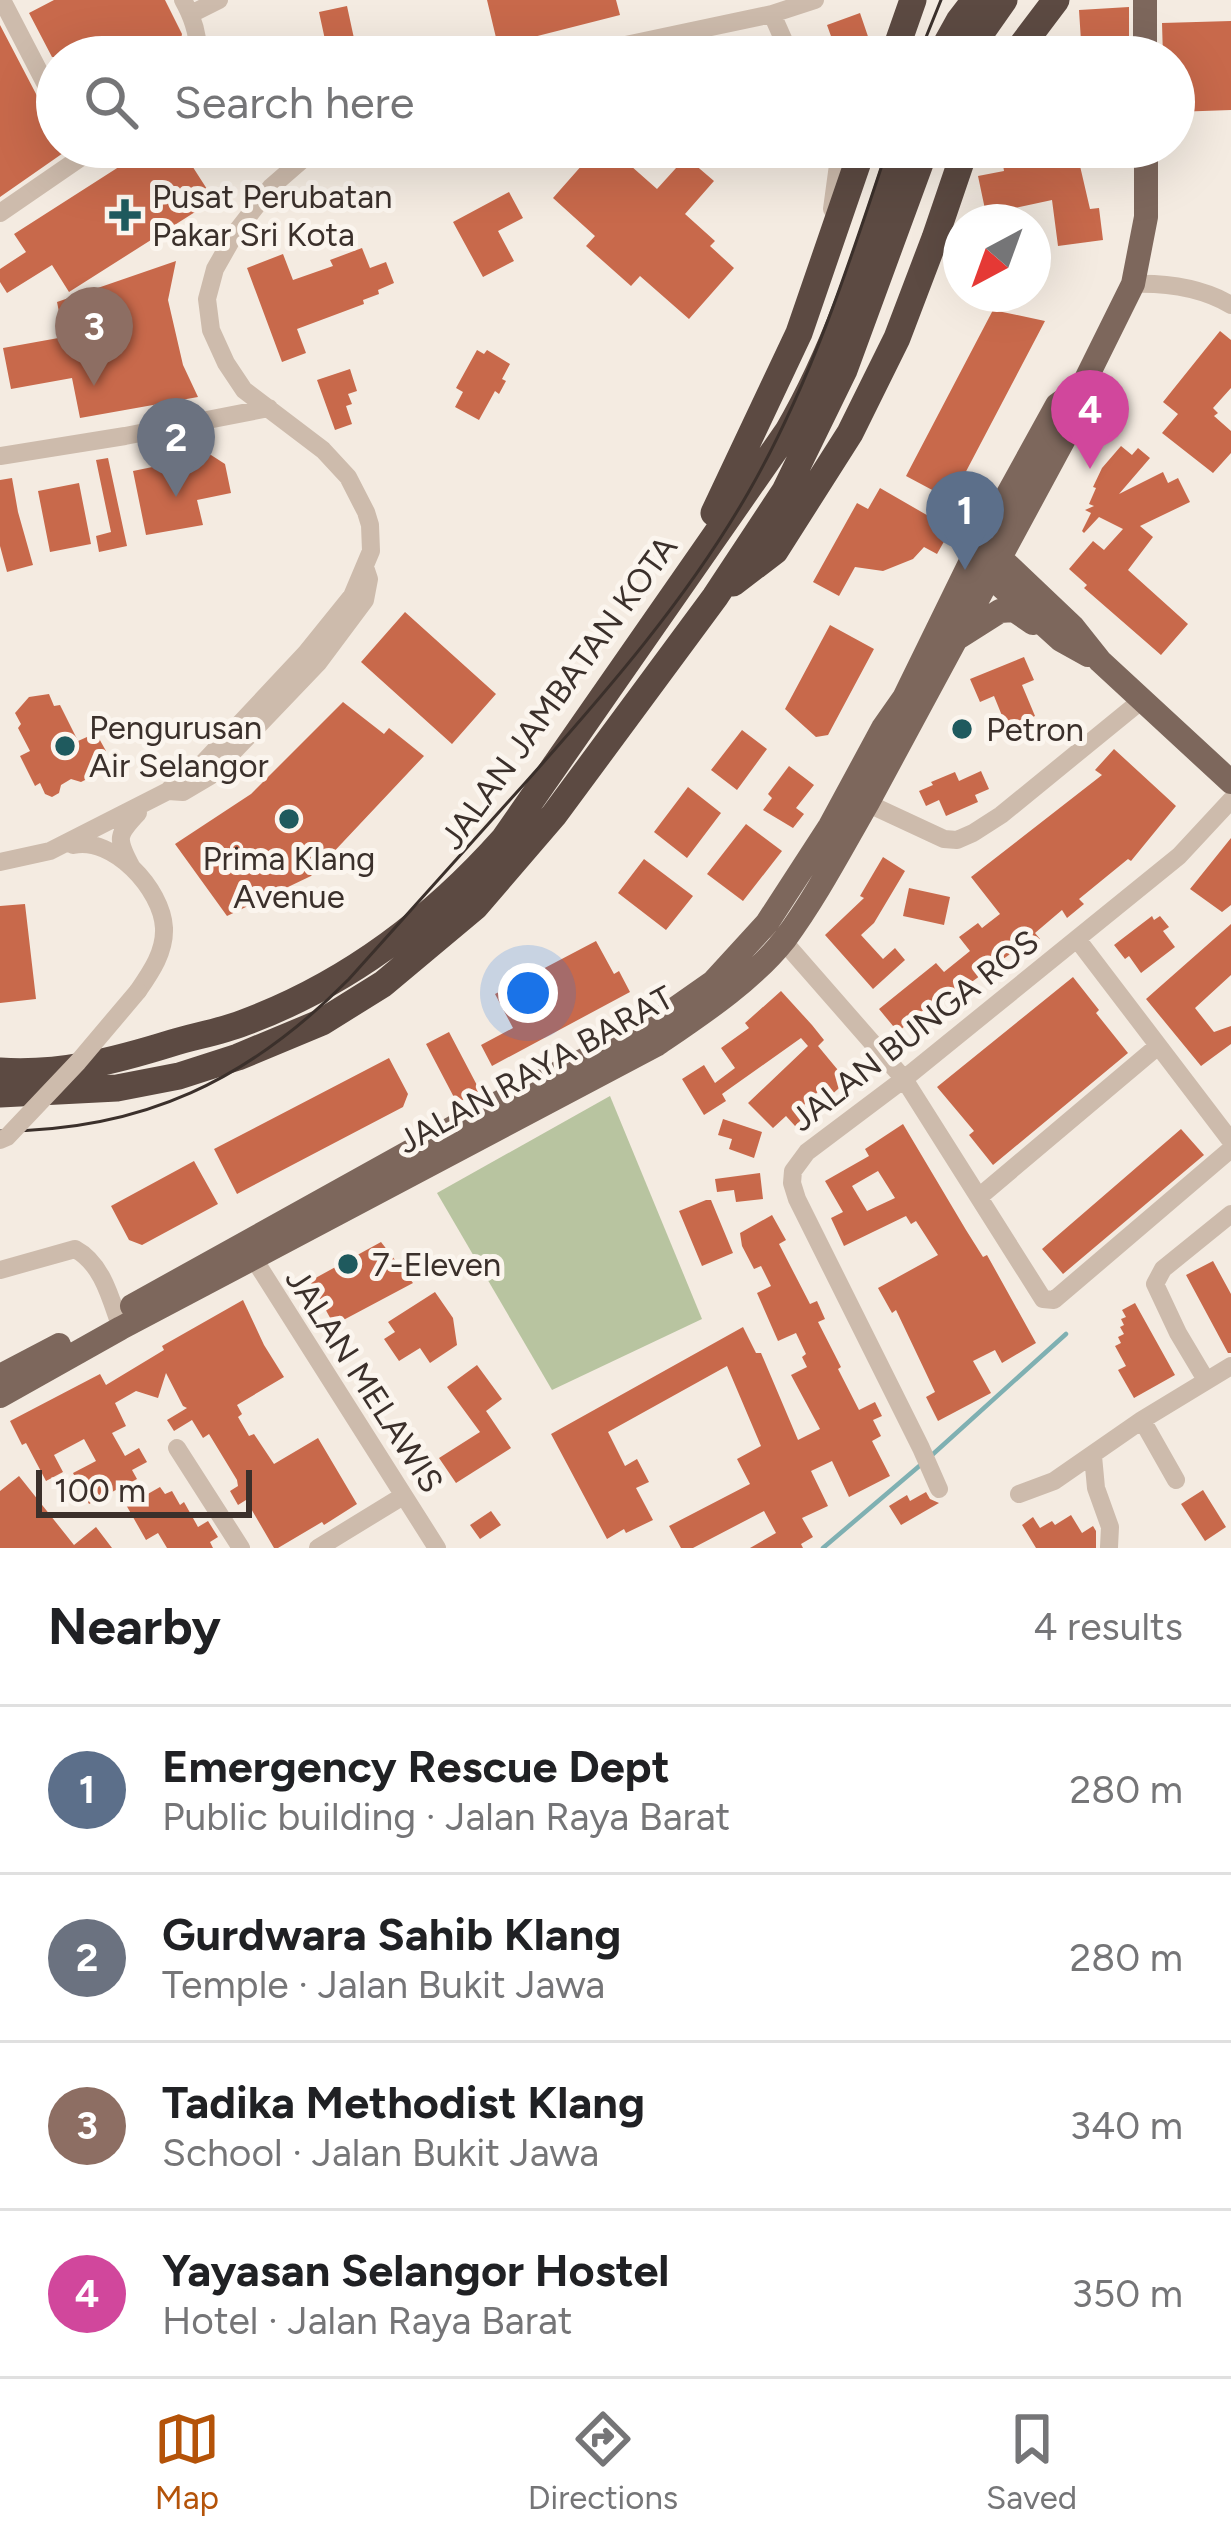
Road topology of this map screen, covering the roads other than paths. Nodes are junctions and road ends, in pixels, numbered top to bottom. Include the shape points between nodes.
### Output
1 (2, 0) edge
2 (219, 0) edge
3 (815, 0) edge
4 (913, 0) edge
5 (953, 0) edge
6 (975, 0) edge
7 (1004, 0) edge
8 (1056, 0) edge
9 (1145, 0) edge
10 (187, 7) edge
11 (772, 14) junction
12 (196, 36) edge
13 (668, 36) edge
14 (782, 36) edge
15 (900, 36) edge
16 (931, 36) edge
17 (951, 36) edge
18 (979, 36) edge
19 (1028, 36) edge
20 (1145, 36) edge
21 (36, 66) edge
22 (61, 168) edge
23 (293, 168) edge
24 (838, 168) edge
25 (856, 168) edge
26 (886, 168) edge
27 (895, 168) edge
28 (917, 168) edge
29 (959, 168) edge
30 (1146, 168) edge
31 (0, 213) edge
32 (828, 250) junction
33 (1132, 284) junction
34 (860, 297) junction
35 (1231, 305) edge
36 (269, 408) junction
37 (0, 456) edge
38 (986, 559) junction
39 (682, 582) junction
40 (716, 597) junction
41 (1061, 640) junction
42 (952, 643) junction
43 (1100, 662) junction
44 (1142, 700) junction
45 (1231, 782) edge
46 (159, 795) junction
47 (858, 799) junction
48 (1231, 800) edge
49 (50, 851) junction
50 (0, 862) edge
51 (133, 870) junction
52 (775, 932) junction
53 (1077, 939) junction
54 (1159, 1046) junction
55 (0, 1071) edge
56 (904, 1079) junction
57 (0, 1094) edge
58 (0, 1140) edge
59 (1231, 1145) edge
60 (979, 1197) junction
61 (1231, 1214) edge
62 (249, 1251) junction
63 (0, 1270) edge
64 (119, 1322) junction
65 (1231, 1366) edge
66 (0, 1376) edge
67 (1206, 1380) junction
68 (0, 1396) edge
69 (1142, 1420) junction
70 (177, 1448) dead end
71 (1093, 1456) junction
72 (1176, 1480) dead end
73 (939, 1489) dead end
74 (1019, 1494) dead end
75 (403, 1496) junction
76 (1109, 1546) edge
77 (241, 1548) edge
78 (318, 1548) edge
79 (437, 1548) edge

1 - 21 street
2 - 10 street
3 - 11 street
4 - 15 highway
5 - 16 highway
6 - 17 highway
7 - 18 highway
8 - 19 highway
9 - 20 main road
10 - 12 street
11 - 13 street
11 - 14 street
22 - 31 street
23 - 36 street via 236,232 207,299 226,363
24 - 32 street
25 - 32 highway
26 - 34 highway
27 - 34 highway, JALAN JAMBATAN KOTA
28 - 34 highway, JALAN JAMBATAN KOTA
29 - 40 highway via 897,338 850,434 775,551
30 - 33 main road, JALAN RAYA BARAT
32 - 39 highway via 799,333
33 - 35 street via 1213,294
33 - 38 main road, JALAN RAYA BARAT via 1082,387 1077,415
34 - 39 highway, JALAN JAMBATAN KOTA via 797,414
34 - 40 highway via 844,370 785,491
36 - 37 street
36 - 46 street via 323,450 366,512 365,600 210,776
38 - 41 main road
38 - 42 main road, JALAN RAYA BARAT
38 - 43 main road via 1072,627
38 - 47 main road, JALAN RAYA BARAT via 884,728
39 - 55 highway, JALAN JAMBATAN KOTA via 504,839 464,884 372,959 242,1024 71,1070
40 - 57 highway, JALAN JAMBATAN KOTA via 475,908 382,984 322,1022 179,1076
41 - 42 main road via 1014,610 988,616
41 - 43 main road
42 - 47 main road, JALAN RAYA BARAT
43 - 44 main road
44 - 45 main road
44 - 47 street via 957,840
46 - 49 street
46 - 51 street via 121,830
47 - 52 main road, JALAN RAYA BARAT
48 - 53 street, JALAN BUNGA ROS via 1179,856
49 - 50 street
49 - 51 street via 88,842
51 - 58 street, bridge via 158,903 159,957 78,1062
52 - 56 street
52 - 62 main road, JALAN RAYA BARAT via 720,1001 656,1045
53 - 54 street
53 - 56 street, JALAN BUNGA ROS
54 - 59 street
54 - 60 street
56 - 60 street
56 - 73 street, JALAN BUNGA ROS via 807,1152 792,1184
59 - 60 street via 1054,1300 1043,1299
61 - 67 street via 1155,1284
62 - 64 main road, JALAN RAYA BARAT
62 - 75 street, JALAN MELAWIS
63 - 64 street via 75,1249 102,1277
64 - 66 main road, JALAN RAYA BARAT
64 - 68 main road, JALAN RAYA BARAT
65 - 67 street
67 - 69 street
69 - 71 street
69 - 72 street
70 - 77 street
71 - 74 street
71 - 76 street
75 - 78 street
75 - 79 street, JALAN MELAWIS

